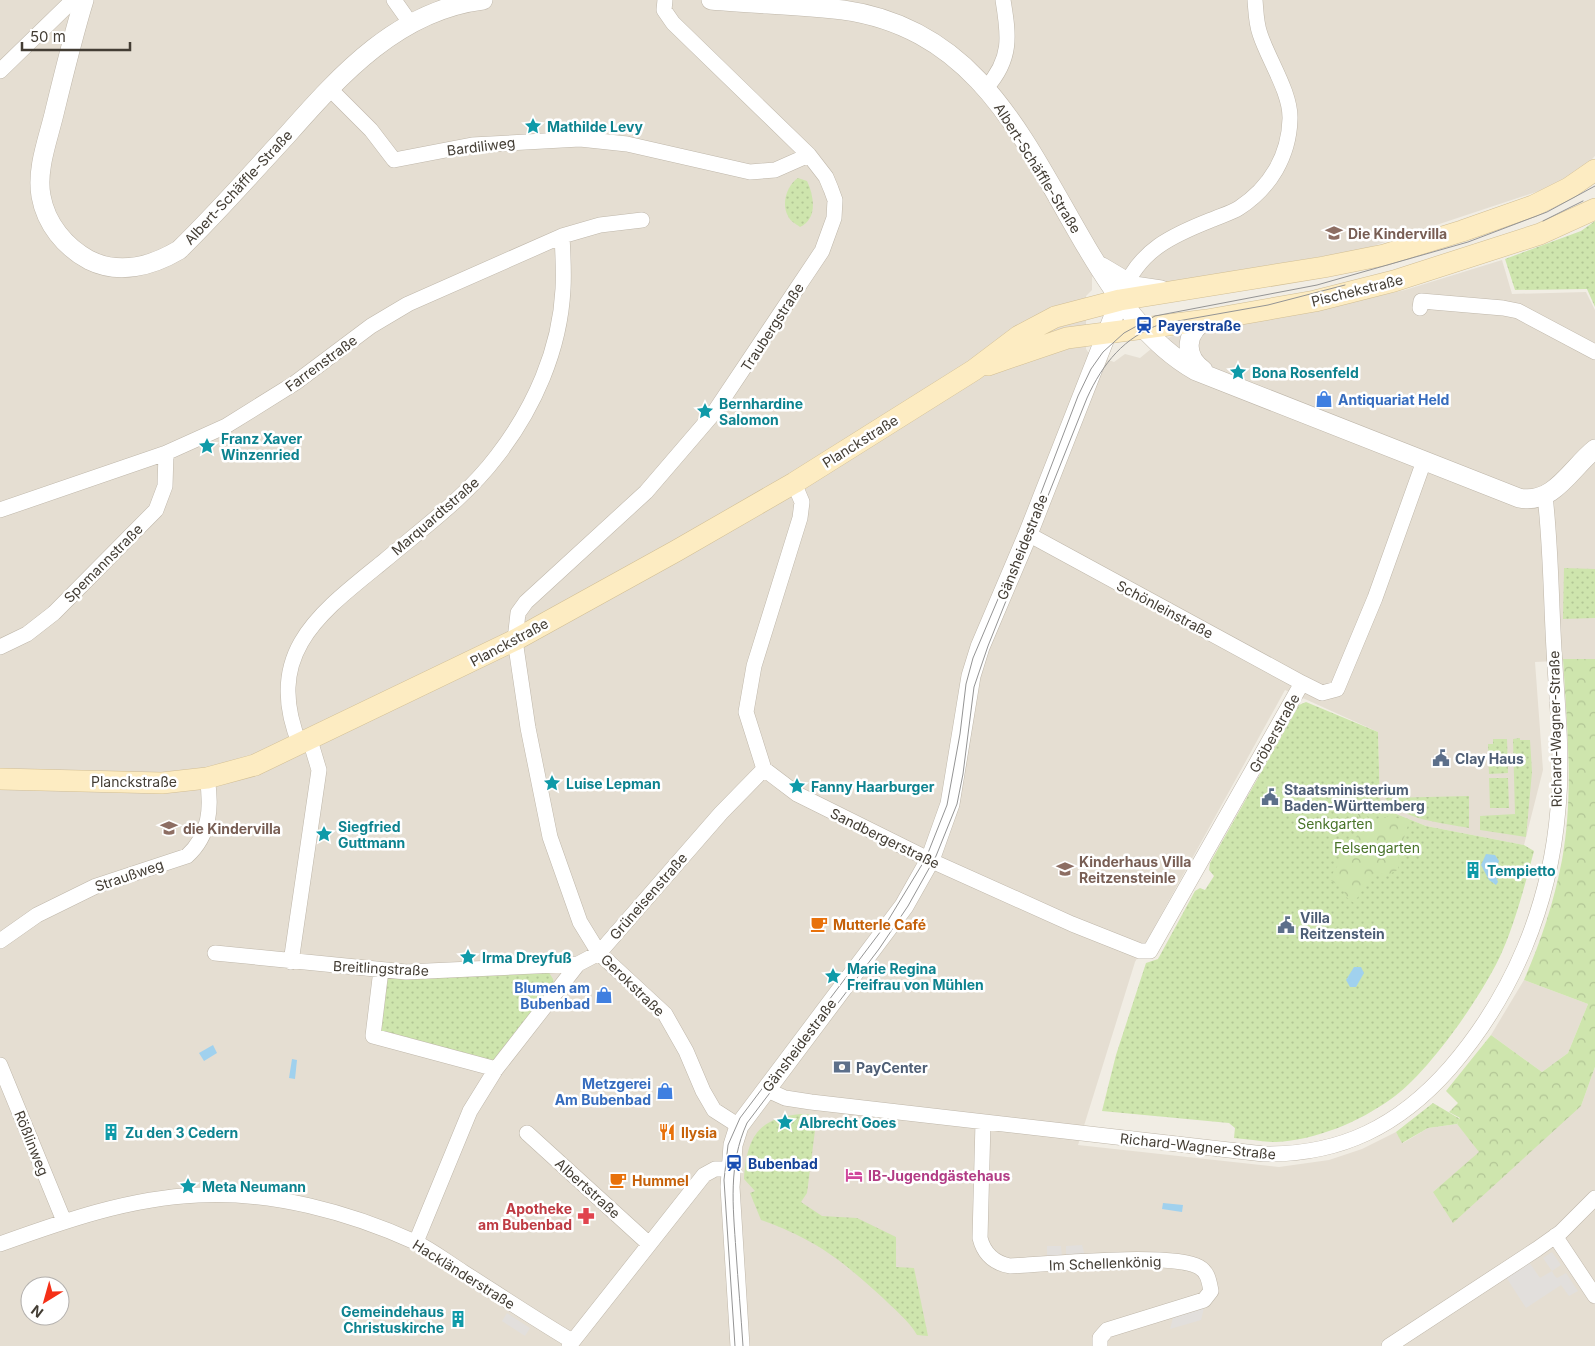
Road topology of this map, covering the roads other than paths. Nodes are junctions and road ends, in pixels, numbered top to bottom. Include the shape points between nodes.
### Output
1 (77, 0) edge
2 (84, 0) edge
3 (394, 0) edge
4 (483, 0) edge
5 (665, 0) edge
6 (711, 0) edge
7 (1003, 0) edge
8 (1255, 0) edge
9 (412, 24) junction
10 (0, 70) edge
11 (329, 88) junction
12 (986, 88) junction
13 (809, 155) junction
14 (1595, 170) edge
15 (1595, 209) edge
16 (642, 220) dead end
17 (562, 236) junction
18 (1138, 266) junction
19 (1102, 267) junction
20 (1123, 291) junction
21 (1420, 308) dead end
22 (1207, 320) junction
23 (1143, 328) junction
24 (1108, 332) junction
25 (1595, 352) edge
26 (974, 370) junction
27 (1216, 380) junction
28 (1088, 381) junction
29 (1595, 449) edge
30 (166, 453) junction
31 (1424, 460) junction
32 (794, 483) junction
33 (1545, 496) junction
34 (0, 510) edge
35 (1028, 534) junction
36 (515, 640) junction
37 (0, 647) edge
38 (1302, 683) junction
39 (305, 742) junction
40 (764, 770) junction
41 (208, 778) junction
42 (0, 779) edge
43 (930, 860) junction
44 (0, 941) edge
45 (1150, 950) joint
46 (215, 953) dead end
47 (599, 953) junction
48 (291, 962) junction
49 (578, 964) junction
50 (381, 970) junction
51 (0, 1064) edge
52 (496, 1069) junction
53 (765, 1089) junction
54 (984, 1122) junction
55 (739, 1126) junction
56 (527, 1133) dead end
57 (730, 1169) junction
58 (1595, 1198) edge
59 (64, 1221) junction
60 (1555, 1236) junction
61 (416, 1242) junction
62 (0, 1244) edge
63 (649, 1244) junction
64 (1595, 1296) edge
65 (571, 1344) edge
66 (740, 1346) edge
67 (1100, 1346) edge
68 (1389, 1346) edge

1 - 10 street via 71,2
2 - 11 street, Albert-Schäffle-Straße via 44,157 41,195 46,214 56,232 66,244 92,261 128,268 162,260 179,250
3 - 9 street
4 - 9 street, Albert-Schäffle-Straße via 444,10
5 - 13 street, Traubergstraße via 664,10 674,23
6 - 12 street, Albert-Schäffle-Straße via 844,10 898,24 940,46
7 - 12 street via 1008,34 1006,51 998,75
8 - 18 street, Gänsheidestraße via 1259,33 1281,80 1290,118 1284,156 1266,186 1238,208 1166,240
9 - 11 street, Albert-Schäffle-Straße via 367,52
11 - 13 street, Bardiliweg via 371,130 394,160 472,145 580,140 627,144 763,173
12 - 19 street, Albert-Schäffle-Straße via 1020,135
13 - 36 street, Traubergstraße via 826,177 835,200 834,218 822,251 713,414 646,492 526,602 518,613
14 - 20 main road, Pischekstraße via 1569,188 1533,206 1392,252 1324,267 1178,291
15 - 22 main road, Pischekstraße via 1540,234 1427,272 1315,300
16 - 17 street, Farrenstraße via 600,225
17 - 30 street, Farrenstraße via 391,314 256,410
17 - 39 street, Marquardtstraße via 564,288 559,323 548,364 529,408 499,454 466,491 311,625 294,661 287,695 292,722
18 - 19 street via 1124,274
18 - 20 street, Gänsheidestraße
19 - 20 street, Albert-Schäffle-Straße
20 - 23 street
20 - 24 street, Gänsheidestraße
20 - 26 main road, Planckstraße via 1055,317 1019,336
21 - 25 street via 1421,301 1511,310 1532,317
22 - 23 main road, Pischekstraße
22 - 27 street via 1194,330 1188,350 1195,364
23 - 24 main road, Pischekstraße
23 - 27 street via 1190,367
23 - 28 street via 1124,338 1111,350
24 - 26 main road, Planckstraße via 1055,342
24 - 28 street, Gänsheidestraße
26 - 32 main road, Planckstraße
27 - 31 street
28 - 35 street, Gänsheidestraße
29 - 33 street
30 - 34 street, Farrenstraße
30 - 37 street, Spemannstraße via 166,486 156,510 54,613 27,634
31 - 33 street via 1519,498 1530,500
31 - 38 street, Gröberstraße via 1337,690 1322,693
32 - 36 main road, Planckstraße
32 - 40 street via 802,502 800,518 754,666 746,712
33 - 54 street, Richard-Wagner-Straße via 1560,774 1551,865 1537,915 1511,979 1486,1022 1439,1080 1401,1114 1372,1132 1323,1150 1298,1154 1264,1154
35 - 38 street, Schönleinstraße
35 - 43 street, Gänsheidestraße via 978,654 950,804
36 - 39 main road, Planckstraße
36 - 47 street, Gerokstraße via 528,728 550,837 580,922
38 - 45 street, Gröberstraße
39 - 41 main road, Planckstraße via 255,765
39 - 48 street, Marquardtstraße via 319,770
40 - 43 street, Sandbergerstraße via 796,794
40 - 47 street, Grüneisenstraße via 721,813
41 - 42 main road, Planckstraße via 162,783
41 - 44 street, Straußweg via 210,811 197,847 186,856 96,886 37,915
43 - 45 street, Sandbergerstraße via 1072,924 1140,951
43 - 53 street, Gänsheidestraße via 904,906
46 - 48 street, Breitlingstraße
47 - 49 street, Grüneisenstraße
47 - 55 street, Gerokstraße via 665,1014 714,1110
48 - 50 street, Breitlingstraße
49 - 50 street, Breitlingstraße via 406,972
49 - 52 street, Grüneisenstraße
50 - 52 street via 373,1036
51 - 59 street, Rößlinweg
52 - 61 street, Grüneisenstraße via 470,1112
53 - 54 street, Richard-Wagner-Straße via 793,1100
53 - 55 street, Gänsheidestraße
54 - 67 street, Im Schellenkönig via 980,1238 985,1252 996,1262 1010,1266 1169,1261 1197,1266 1207,1276 1211,1290 1204,1300 1107,1330 1100,1338
55 - 57 street
56 - 63 street, Albertstraße
57 - 63 street via 715,1169 704,1176
57 - 66 street
58 - 60 street
59 - 61 street, Hackländerstraße via 175,1197 240,1196 307,1206
59 - 62 street, Hackländerstraße
60 - 64 street
60 - 68 street
61 - 65 street, Hackländerstraße
63 - 65 street

